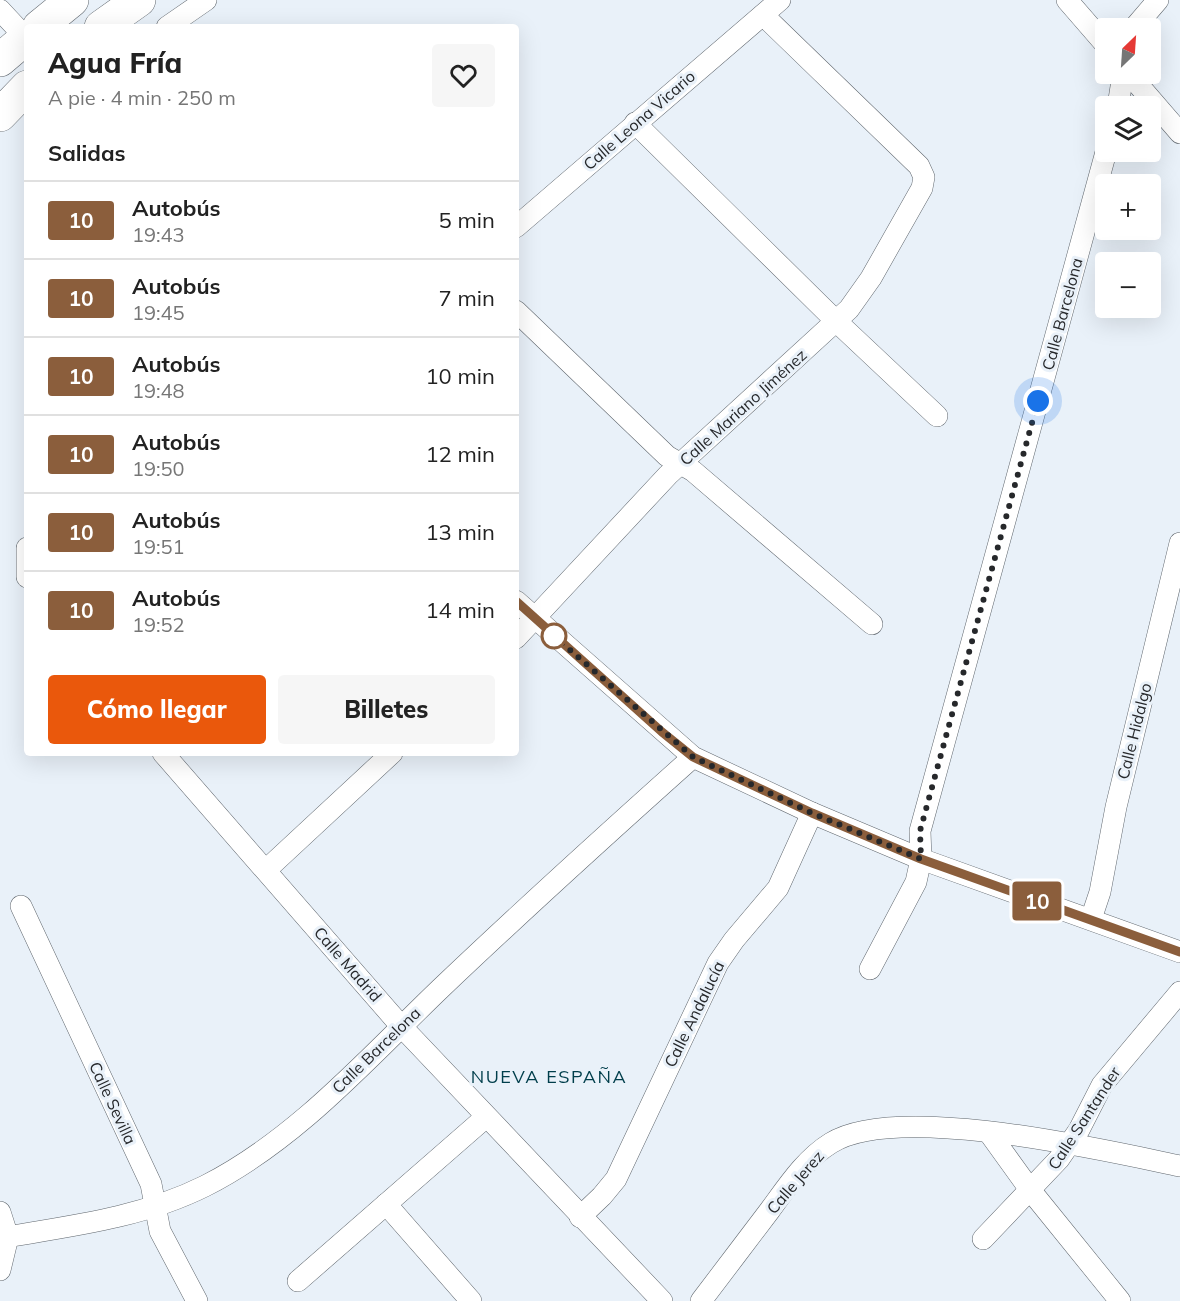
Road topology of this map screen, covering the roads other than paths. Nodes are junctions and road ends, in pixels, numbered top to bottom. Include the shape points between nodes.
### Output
1 (72, 0) edge
2 (139, 0) edge
3 (206, 0) edge
4 (780, 0) edge
5 (1067, 0) edge
6 (1158, 0) edge
7 (0, 10) edge
8 (763, 15) junction
9 (1143, 18) edge
10 (43, 24) edge
11 (105, 24) edge
12 (170, 24) edge
13 (24, 30) edge
14 (1095, 32) edge
15 (24, 40) edge
16 (0, 60) edge
17 (1138, 84) edge
18 (24, 90) edge
19 (0, 115) edge
20 (635, 123) junction
21 (1180, 133) edge
22 (1103, 162) edge
23 (519, 224) edge
24 (519, 314) edge
25 (837, 322) junction
26 (937, 416) dead end
27 (680, 464) junction
28 (1180, 543) edge
29 (519, 604) edge
30 (535, 619) junction
31 (872, 624) dead end
32 (519, 635) edge
33 (166, 756) edge
34 (389, 756) edge
35 (693, 757) junction
36 (812, 813) junction
37 (921, 859) junction
38 (266, 870) junction
39 (21, 906) dead end
40 (1091, 919) junction
41 (1180, 952) edge
42 (870, 969) dead end
43 (1180, 992) edge
44 (401, 1026) junction
45 (486, 1117) junction
46 (990, 1134) junction
47 (1070, 1143) junction
48 (1180, 1166) edge
49 (1031, 1191) junction
50 (386, 1204) junction
51 (156, 1206) junction
52 (0, 1212) edge
53 (580, 1217) junction
54 (4, 1238) edge
55 (983, 1239) dead end
56 (0, 1270) edge
57 (298, 1281) dead end
58 (197, 1301) edge
59 (471, 1301) edge
60 (662, 1301) edge
61 (701, 1301) edge
62 (1120, 1301) edge

1 - 10 main road
2 - 11 main road
3 - 12 street
4 - 8 street, Calle Leona Vicario
5 - 14 street
6 - 9 street
7 - 13 street
8 - 20 street, Calle Leona Vicario
8 - 25 street, Calle Mariano Jiménez via 919,166 924,177 922,188 871,278
15 - 16 main road
17 - 21 street
18 - 19 main road
20 - 23 street, Calle Leona Vicario
20 - 25 street
22 - 37 street, Calle Barcelona via 920,831
24 - 27 street via 667,456
25 - 26 street
25 - 27 street, Calle Mariano Jiménez
27 - 30 street, Calle Mariano Jiménez
27 - 31 street
28 - 40 street, Calle Hidalgo via 1116,807 1101,892
29 - 30 street
30 - 32 street, Calle Mariano Jiménez
30 - 35 street
33 - 38 street, Calle Madrid
34 - 38 street
35 - 36 street
35 - 44 street, Calle Barcelona via 536,897
36 - 37 street
36 - 53 street, Calle Andalucía via 785,878 718,963 616,1179
37 - 40 street
37 - 42 street, Calle Barcelona via 916,882
38 - 44 street, Calle Madrid
39 - 51 street, Calle Sevilla via 151,1184
40 - 41 street
43 - 47 street, Calle Santander via 1102,1085
44 - 45 street, Calle Madrid
44 - 51 street, Calle Barcelona via 275,1142 239,1168
45 - 50 street
45 - 53 street, Calle Madrid
46 - 47 street, Calle Jerez
46 - 49 street
46 - 61 street, Calle Jerez via 928,1127 883,1128 850,1134 831,1143 794,1178
47 - 48 street, Calle Jerez
47 - 49 street, Calle Santander
49 - 55 street, Calle Santander
49 - 62 street
50 - 57 street
50 - 59 street
51 - 54 street, Calle Barcelona via 112,1219
51 - 58 street, Calle Sevilla via 160,1231
52 - 54 street
53 - 60 street, Calle Madrid
54 - 56 street

